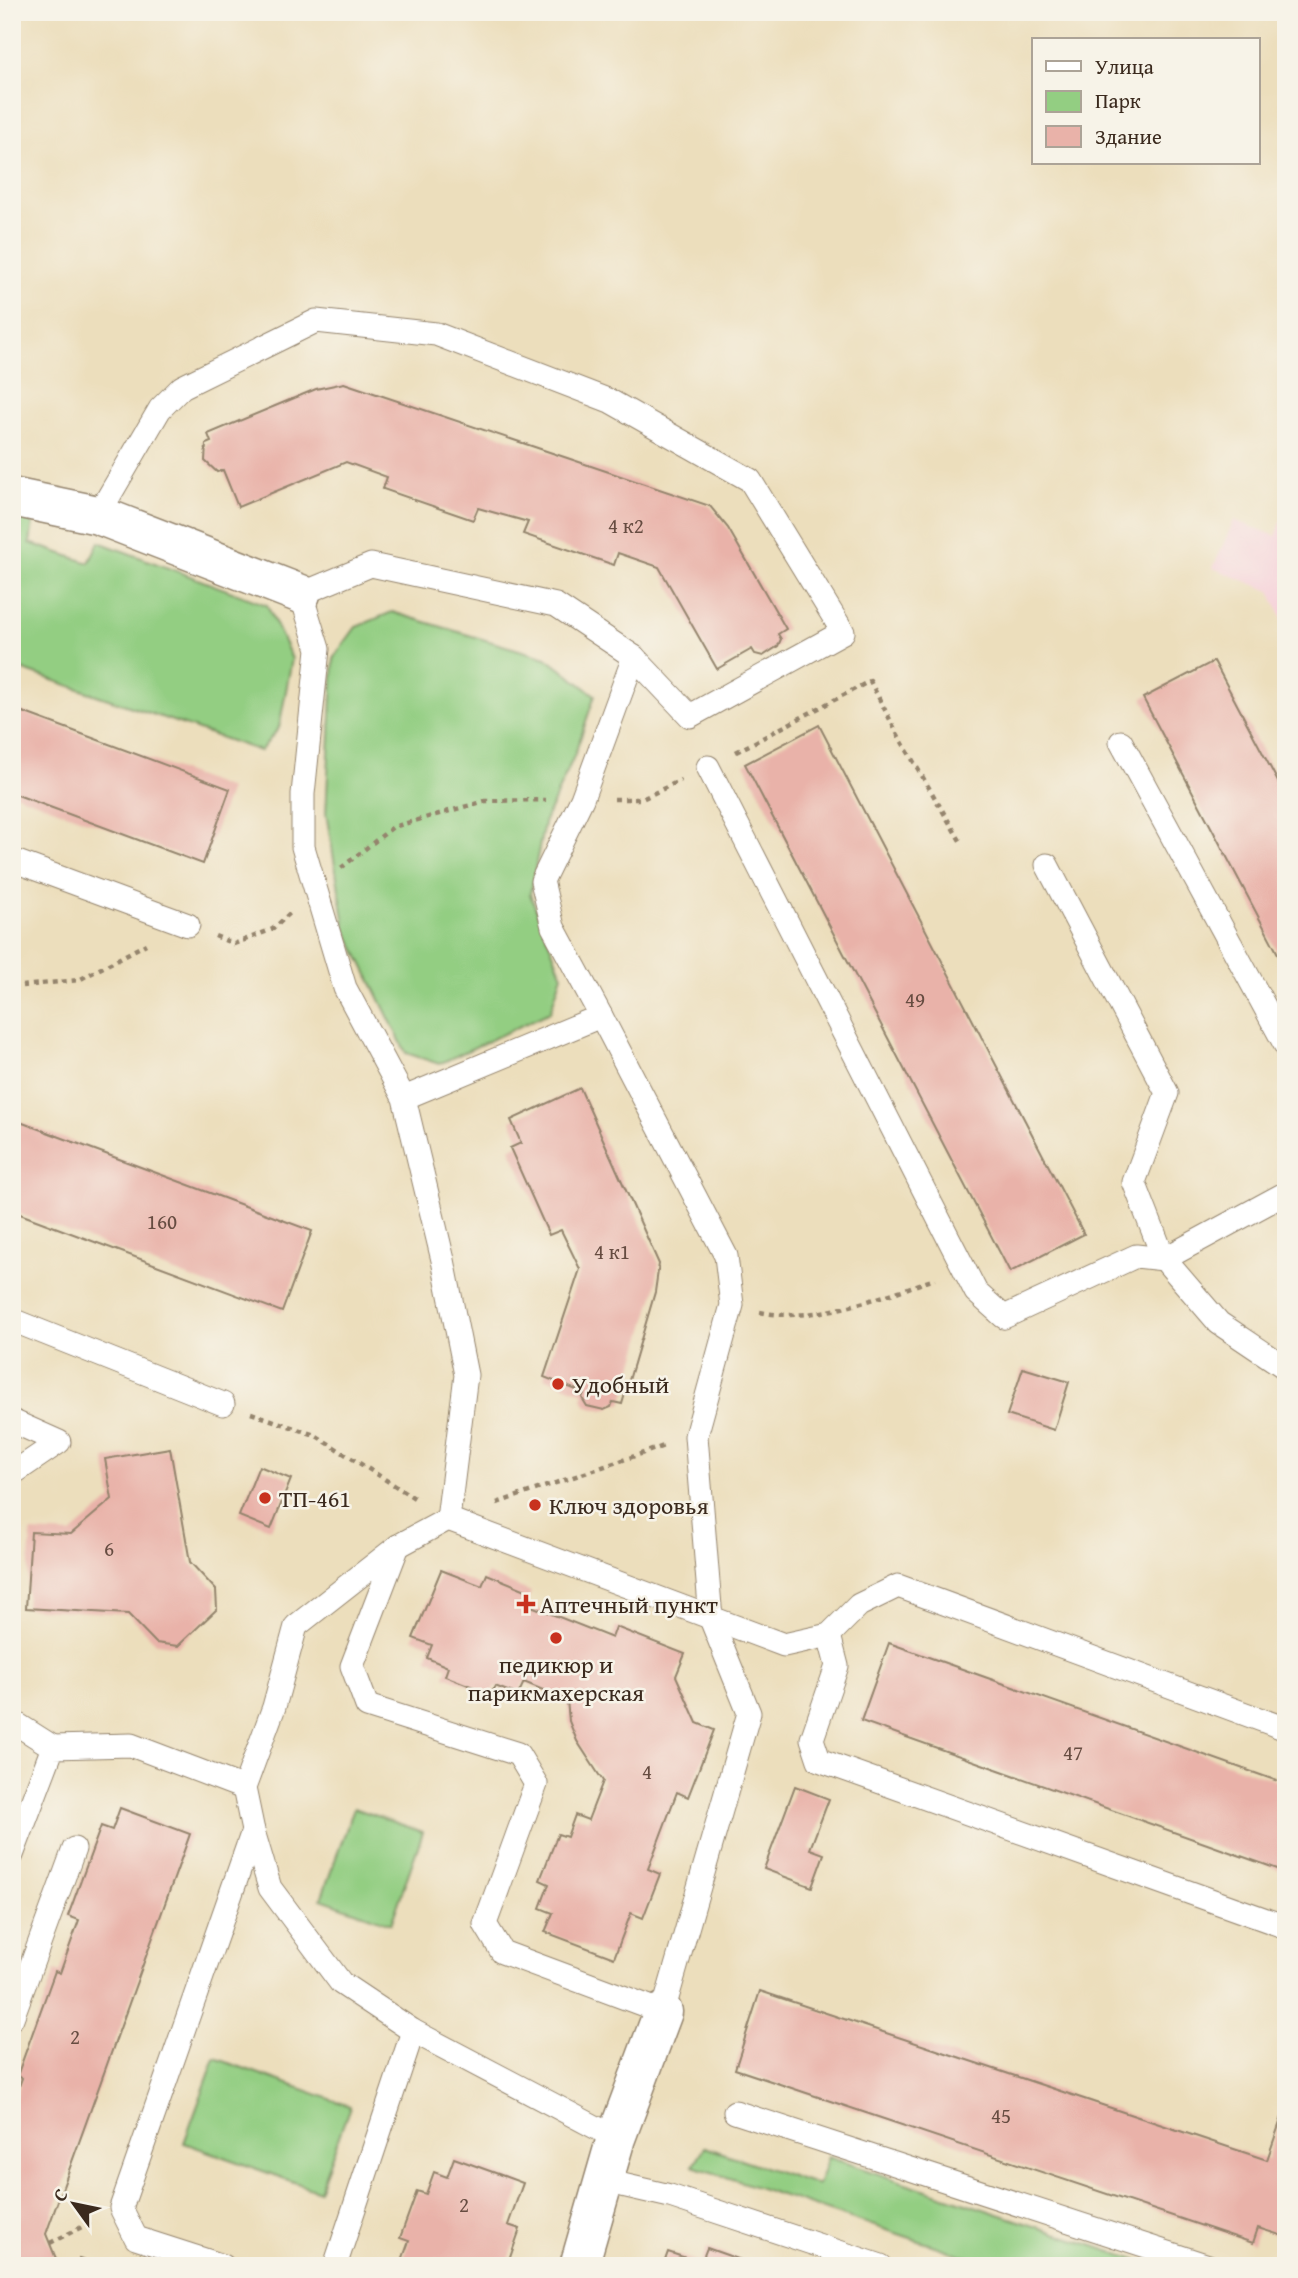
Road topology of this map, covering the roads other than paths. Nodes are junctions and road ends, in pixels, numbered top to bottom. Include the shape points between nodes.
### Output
1 (12, 496) edge
2 (98, 515) junction
3 (301, 594) junction
4 (634, 657) junction
5 (1121, 742) dead end
6 (708, 767) road end
7 (12, 860) edge
8 (1047, 865) dead end
9 (188, 925) road end
10 (601, 1016) junction
11 (1286, 1046) edge
12 (404, 1098) junction
13 (1286, 1193) edge
14 (1164, 1259) junction
15 (12, 1321) edge
16 (1286, 1368) edge
17 (223, 1404) road end
18 (12, 1421) edge
19 (12, 1474) edge
20 (448, 1519) junction
21 (398, 1546) junction
22 (711, 1619) junction
23 (829, 1635) junction
24 (12, 1721) edge
25 (1286, 1729) edge
26 (53, 1747) junction
27 (244, 1788) junction
28 (253, 1831) junction
29 (74, 1849) dead end
30 (12, 1855) edge
31 (1286, 1927) edge
32 (663, 2012) junction
33 (12, 2018) edge
34 (414, 2031) junction
35 (735, 2112) dead end
36 (616, 2138) junction
37 (605, 2181) junction
38 (223, 2266) edge
39 (335, 2266) edge
40 (579, 2266) edge
41 (881, 2266) edge
42 (1208, 2266) edge

1 - 2 street
2 - 3 street
2 - 4 lane via 160,409 182,387 316,321 436,334 610,401 750,480 843,632 690,716
3 - 4 lane via 371,565 556,605
3 - 12 lane via 318,649 303,794 303,847 345,988
4 - 10 lane via 582,799 542,881 553,927
5 - 11 lane
6 - 14 lane via 976,1292 1004,1317 1136,1256
7 - 9 lane
8 - 14 lane via 1167,1093 1134,1182
10 - 12 lane
10 - 22 lane via 726,1256 732,1305 696,1436
12 - 20 lane via 466,1375
13 - 14 lane
14 - 16 lane via 1219,1323
15 - 17 lane
18 - 19 lane via 60,1442
20 - 21 lane
20 - 22 lane
21 - 27 lane via 296,1626 274,1707
21 - 32 lane via 352,1666 367,1706 517,1754 536,1784 485,1924 502,1952
22 - 23 lane via 784,1645
22 - 32 lane via 749,1713
23 - 25 lane via 859,1605 898,1586
23 - 31 lane via 836,1666 812,1739 819,1760
24 - 26 lane
26 - 27 lane via 131,1745
26 - 30 lane
27 - 28 lane
28 - 34 lane via 270,1888 341,1983
28 - 38 lane via 121,2208 136,2238
29 - 33 lane
32 - 36 street
34 - 36 lane
34 - 39 lane
35 - 42 lane
36 - 37 street
37 - 40 street
37 - 41 lane via 670,2196

